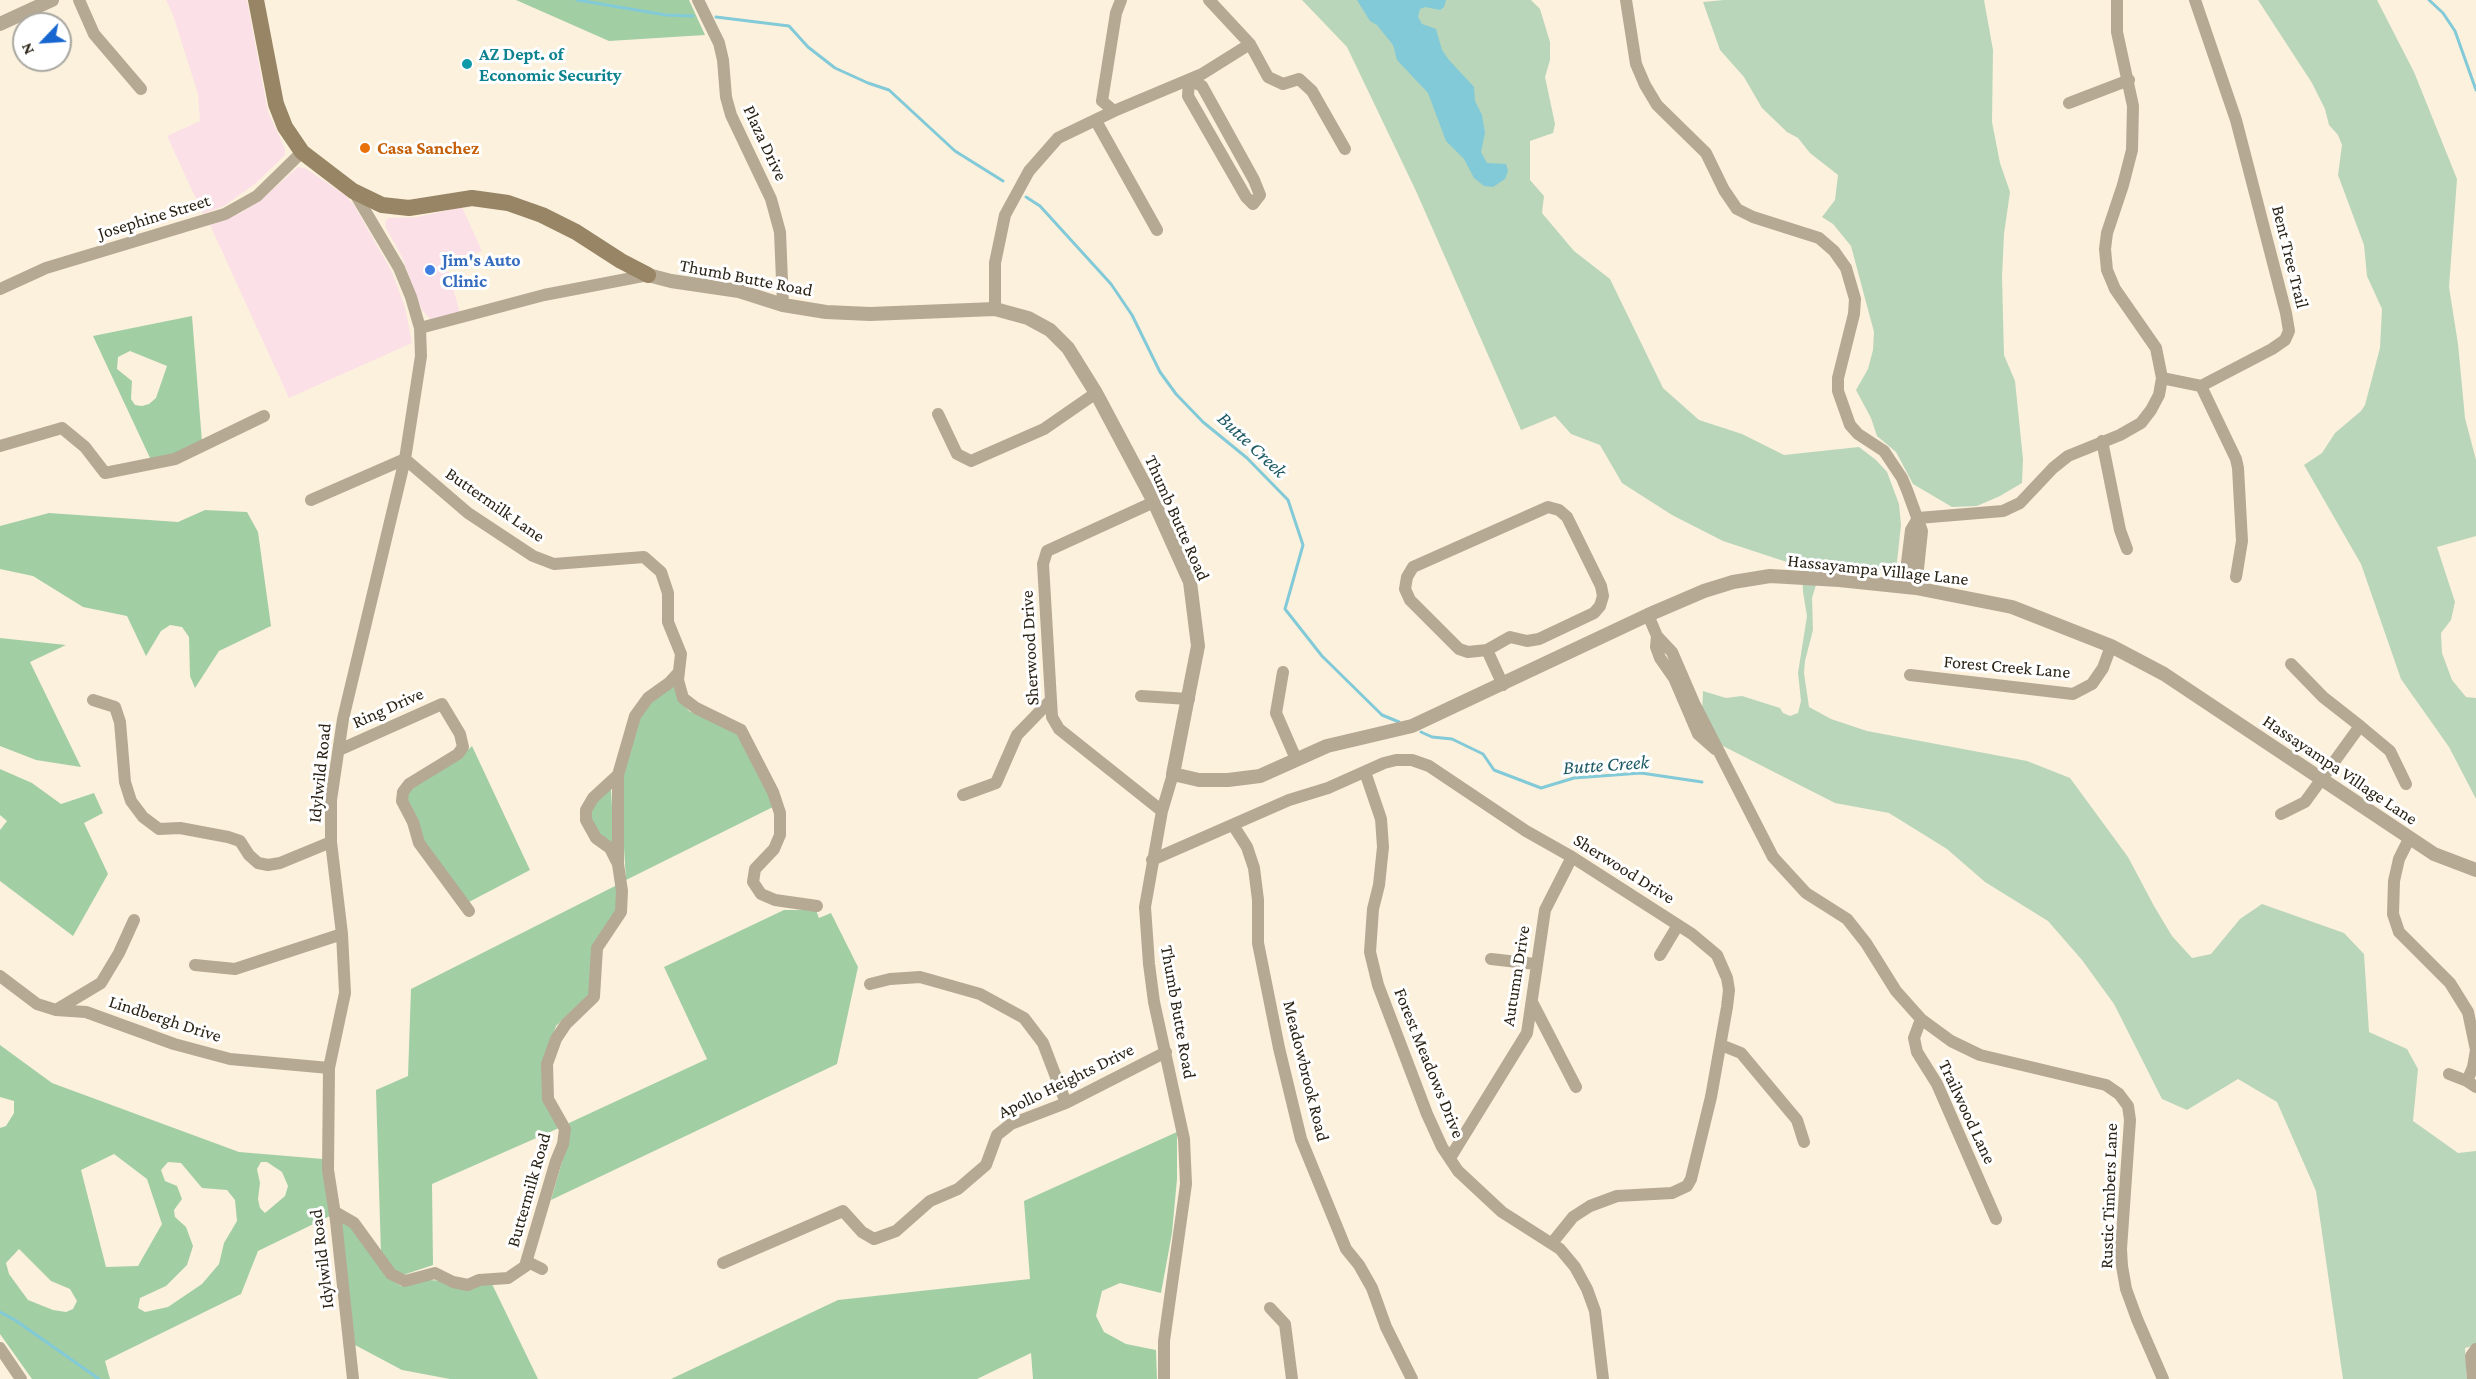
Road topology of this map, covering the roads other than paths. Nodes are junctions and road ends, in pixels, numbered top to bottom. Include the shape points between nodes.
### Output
1 (52, 0) edge
2 (79, 0) edge
3 (256, 0) edge
4 (698, 0) edge
5 (1120, 0) edge
6 (1209, 0) edge
7 (1626, 0) edge
8 (2117, 0) edge
9 (2195, 0) edge
10 (0, 24) edge
11 (1250, 44) junction
12 (1189, 80) junction
13 (2128, 80) junction
14 (141, 89) dead end
15 (2069, 103) dead end
16 (1114, 111) junction
17 (1096, 121) junction
18 (1344, 149) dead end
19 (302, 152) junction
20 (353, 191) junction
21 (1157, 230) dead end
22 (648, 275) junction
23 (0, 289) edge
24 (783, 305) junction
25 (995, 309) junction
26 (420, 328) junction
27 (2162, 378) junction
28 (2201, 386) junction
29 (1096, 393) junction
30 (938, 414) dead end
31 (264, 416) dead end
32 (2102, 441) junction
33 (0, 446) edge
34 (405, 459) junction
35 (311, 500) dead end
36 (1154, 502) junction
37 (1918, 518) junction
38 (2127, 549) dead end
39 (2236, 577) dead end
40 (1910, 587) junction
41 (1648, 615) junction
42 (2111, 646) junction
43 (1487, 650) junction
44 (2291, 664) dead end
45 (679, 672) junction
46 (1283, 672) dead end
47 (1910, 675) dead end
48 (1503, 685) junction
49 (1141, 696) dead end
50 (1189, 699) junction
51 (93, 700) dead end
52 (1051, 700) junction
53 (2360, 726) junction
54 (339, 750) junction
55 (1296, 759) junction
56 (1365, 772) junction
57 (1173, 774) junction
58 (618, 775) junction
59 (2323, 779) junction
60 (2406, 784) dead end
61 (963, 795) dead end
62 (1162, 811) junction
63 (2281, 814) dead end
64 (1233, 825) junction
65 (2409, 839) junction
66 (331, 842) junction
67 (1572, 857) junction
68 (1152, 860) junction
69 (618, 864) junction
70 (2476, 870) edge
71 (817, 906) dead end
72 (468, 911) dead end
73 (134, 920) dead end
74 (1678, 925) junction
75 (342, 934) junction
76 (1660, 955) dead end
77 (1491, 959) dead end
78 (1535, 964) junction
79 (195, 965) dead end
80 (0, 976) edge
81 (870, 984) dead end
82 (1532, 1002) junction
83 (56, 1010) junction
84 (1921, 1019) junction
85 (1720, 1045) junction
86 (1166, 1052) junction
87 (328, 1068) junction
88 (2449, 1074) dead end
89 (2472, 1084) edge
90 (1576, 1087) dead end
91 (1066, 1103) junction
92 (1804, 1142) dead end
93 (1450, 1158) junction
94 (335, 1212) junction
95 (1996, 1219) dead end
96 (1552, 1243) junction
97 (723, 1263) dead end
98 (525, 1266) junction
99 (543, 1269) dead end
100 (1270, 1308) dead end
101 (0, 1348) edge
102 (2476, 1349) edge
103 (21, 1379) edge
104 (353, 1379) edge
105 (1164, 1379) edge
106 (1292, 1379) edge
107 (1412, 1379) edge
108 (1603, 1379) edge
109 (2163, 1379) edge
110 (2473, 1379) edge

1 - 10 street
2 - 14 street via 94,34
3 - 19 main road via 276,104 285,127
4 - 24 street, Plaza Drive via 719,43 731,115 771,199 780,232
5 - 16 street via 1102,101
6 - 11 street
7 - 37 street via 1636,64 1645,85 1657,105 1706,153 1737,209 1819,238 1834,250 1846,268 1855,307 1838,391 1850,425 1891,460
8 - 13 street via 2117,32
9 - 28 street, Bent Tree Trail via 2236,120 2289,331 2285,340 2272,350
11 - 12 street
11 - 18 street via 1268,77 1283,84 1299,79 1312,91
12 - 12 street via 1188,96 1245,197 1253,204 1260,195 1254,180 1202,86
12 - 16 street
13 - 15 street
13 - 27 street via 2133,106 2132,150 2107,233 2107,270 2115,289 2156,348
16 - 17 street
17 - 21 street
17 - 25 street via 1058,138 1029,171 1005,215 995,263
19 - 20 main road
19 - 23 street, Josephine Street via 257,196 225,214 46,268
20 - 22 main road via 382,205 409,208 472,198 508,203 576,232
20 - 26 street, Idylwild Road via 399,268
22 - 24 street, Thumb Butte Road via 739,291
22 - 26 street, Thumb Butte Road via 544,296
24 - 25 street, Thumb Butte Road via 870,314
25 - 29 street, Thumb Butte Road via 1028,318 1050,330 1068,348
26 - 34 street, Idylwild Road via 421,356
27 - 28 street
27 - 32 street via 2159,395 2141,423
28 - 39 street via 2238,468 2241,541
29 - 30 street via 1044,429 971,461 957,454
29 - 36 street, Thumb Butte Road
31 - 33 street via 175,459 105,473 85,447 62,428
32 - 37 street via 2068,456 2025,499 2003,511
32 - 38 street
34 - 35 street
34 - 45 street, Buttermilk Lane via 468,513 533,556 554,564 644,558 661,572 668,593 668,622 681,654
34 - 54 street, Idylwild Road
36 - 50 street, Thumb Butte Road via 1190,582 1198,646
36 - 52 street, Sherwood Drive via 1047,551 1043,564
37 - 40 street via 1922,531 1914,541
40 - 41 street, Hassayampa Village Lane via 1770,576 1704,591
40 - 42 street, Hassayampa Village Lane via 2012,607
41 - 48 street, Hassayampa Village Lane
41 - 84 street, Rustic Timbers Lane via 1657,636 1660,658 1684,692 1698,734 1721,754 1780,867 1806,893 1847,919 1896,992
42 - 47 street, Forest Creek Lane via 2092,684 2073,694
42 - 59 street, Hassayampa Village Lane via 2164,674
43 - 43 street via 1510,637 1539,639 1594,613 1600,606 1601,586 1567,517 1559,510 1548,507 1413,567 1407,577 1405,589 1410,600 1459,649
43 - 48 street
44 - 53 street via 2323,697
45 - 58 street, Buttermilk Road via 648,698 635,716
45 - 71 street, Buttermilk Lane via 683,698 741,730 773,792 780,813 780,835 774,849 755,869 753,882 760,894
46 - 55 street via 1276,713
48 - 55 street, Hassayampa Village Lane via 1412,726 1327,746
49 - 50 street
50 - 57 street, Thumb Butte Road
51 - 66 street via 116,707 131,801 159,829 180,828 240,841 249,855 268,866
52 - 61 street via 1017,735 996,783
52 - 62 street, Sherwood Drive via 1052,717 1059,729
53 - 59 street
53 - 60 street via 2390,751
54 - 66 street, Idylwild Road via 331,800
54 - 72 street, Ring Drive via 442,704 460,734 462,747 458,754 409,784 402,801 419,843
55 - 57 street, Hassayampa Village Lane via 1260,776 1228,780 1199,780
56 - 64 street, Sherwood Drive
56 - 67 street, Sherwood Drive via 1396,760 1429,766
56 - 93 street, Forest Meadows Drive via 1381,819 1383,847 1370,951 1378,985 1424,1105
57 - 62 street, Thumb Butte Road
58 - 69 street, Buttermilk Road
58 - 69 street via 593,798 586,810 586,820
59 - 63 street via 2305,802
59 - 65 street, Hassayampa Village Lane
62 - 68 street, Thumb Butte Road
64 - 68 street, Sherwood Drive
64 - 107 street, Meadowbrook Road via 1254,868 1258,943 1301,1139 1346,1249 1372,1288
65 - 70 street, Hassayampa Village Lane via 2434,854
65 - 89 street via 2394,881 2393,914 2399,932 2450,983 2468,1012 2476,1050
66 - 75 street, Idylwild Road
67 - 74 street, Sherwood Drive
67 - 78 street, Autumn Drive via 1545,910
68 - 86 street, Thumb Butte Road via 1145,907 1150,974
69 - 98 street, Buttermilk Road via 621,912 597,948 594,997 566,1024 547,1064 548,1099 565,1129
73 - 83 street via 101,983
74 - 76 street
74 - 85 street, Sherwood Drive via 1717,955 1727,978 1728,999
75 - 79 street via 235,969
75 - 87 street, Idylwild Road via 345,993
77 - 78 street
78 - 82 street, Autumn Drive
80 - 83 street, Lindbergh Drive via 37,1004
81 - 91 street via 921,977 980,994 1024,1018 1043,1042
82 - 90 street
82 - 93 street, Autumn Drive via 1527,1033
83 - 87 street, Lindbergh Drive via 86,1012 174,1044 230,1059
84 - 95 street, Trailwood Lane via 1914,1038 1917,1052 1937,1084
84 - 109 street, Rustic Timbers Lane via 1951,1041 1980,1055 2106,1085 2128,1106 2122,1266 2126,1289
85 - 92 street via 1741,1053 1797,1120
85 - 96 street, Sherwood Drive via 1711,1097 1687,1186 1672,1193 1617,1196 1590,1206 1574,1217
86 - 91 street, Apollo Heights Drive
86 - 105 street, Thumb Butte Road via 1184,1139 1186,1184 1164,1341
87 - 94 street, Idylwild Road via 328,1170
88 - 89 street
91 - 97 street, Apollo Heights Drive via 1011,1124 997,1135 986,1165 958,1189 930,1201 896,1231 874,1239 843,1212
93 - 96 street, Forest Meadows Drive via 1458,1171 1502,1212
94 - 98 street via 354,1223 391,1274 405,1281 435,1274 468,1285 479,1280 508,1278
94 - 104 street, Idylwild Road
96 - 108 street, Forest Meadows Drive via 1575,1267 1587,1289 1595,1311
98 - 99 street via 530,1263
100 - 106 street via 1286,1324
101 - 103 street
102 - 110 street via 2471,1356

